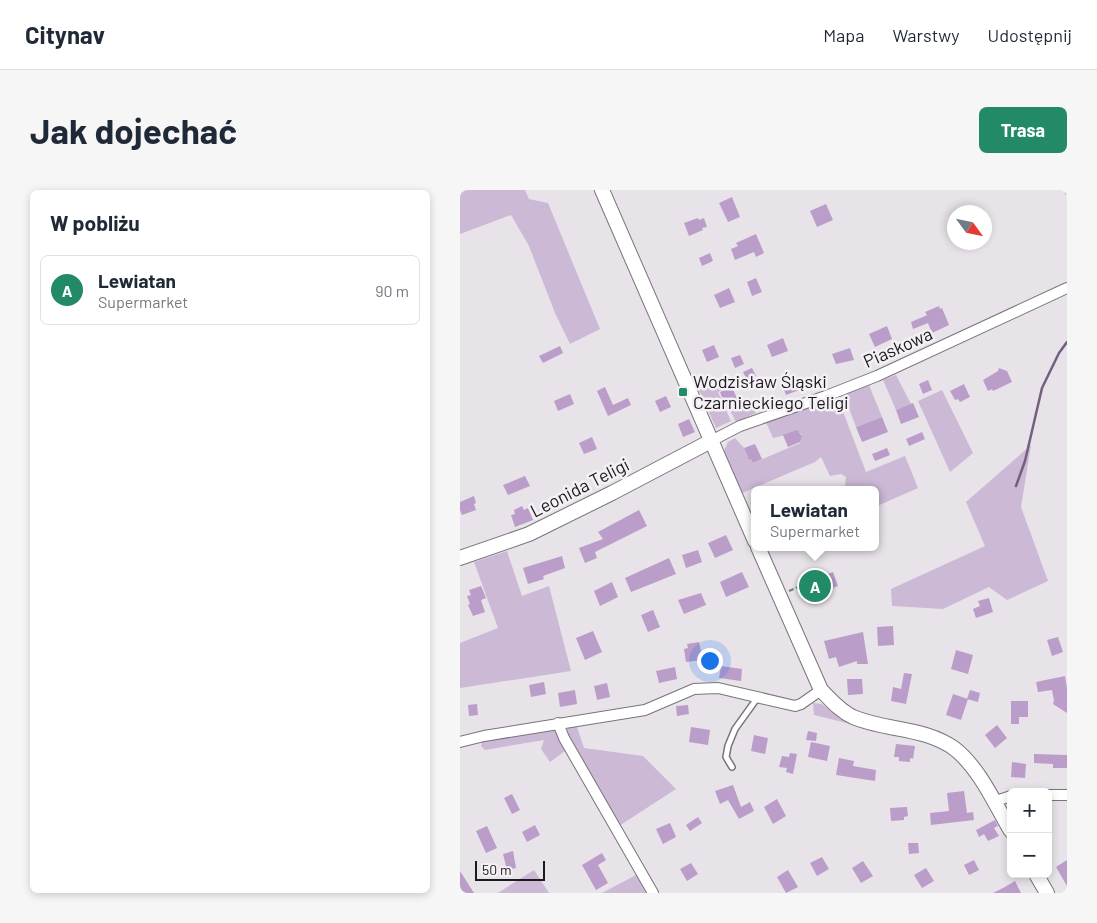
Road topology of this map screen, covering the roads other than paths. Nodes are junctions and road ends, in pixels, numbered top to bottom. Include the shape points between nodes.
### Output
1 (602, 190) edge
2 (1067, 288) edge
3 (712, 441) junction
4 (751, 532) edge
5 (760, 551) edge
6 (460, 558) edge
7 (821, 690) junction
8 (758, 697) junction
9 (558, 723) junction
10 (460, 742) edge
11 (732, 767) dead end
12 (1052, 795) edge
13 (1067, 796) edge
14 (1007, 797) edge
15 (993, 802) junction
16 (1007, 825) edge
17 (1038, 878) edge
18 (653, 893) edge
19 (1047, 893) edge

1 - 3 street
2 - 3 street, Piaskowa via 877,376 740,426
3 - 4 street
3 - 6 street, Leonida Teligi via 529,534
5 - 7 street
7 - 8 street via 795,706
7 - 15 street via 836,706 853,717 925,735 954,749 976,772
8 - 9 street via 718,688 694,689 645,710
8 - 11 lane via 735,728 728,746 726,757
9 - 10 street
9 - 18 street
12 - 13 street
14 - 15 street
15 - 16 street
17 - 19 street

